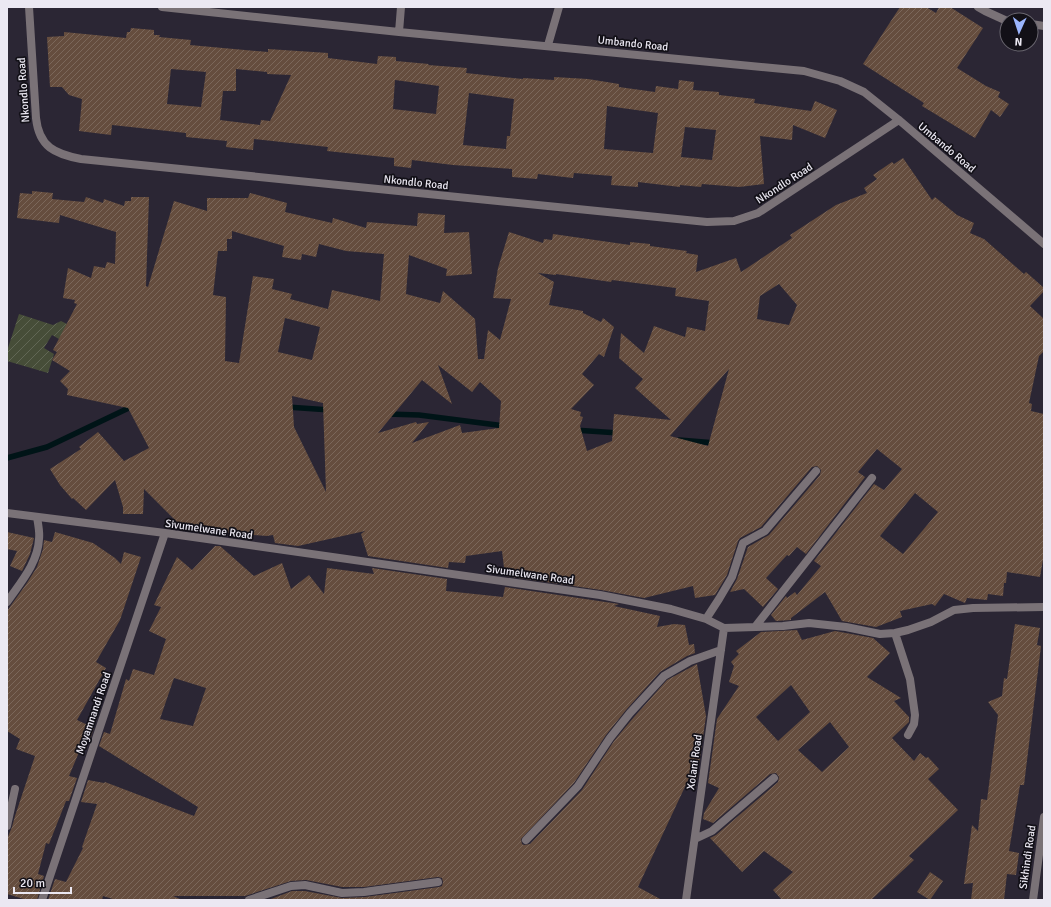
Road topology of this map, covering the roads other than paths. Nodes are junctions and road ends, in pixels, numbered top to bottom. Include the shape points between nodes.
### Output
1 (29, 7) edge
2 (162, 7) edge
3 (402, 7) edge
4 (559, 7) edge
5 (978, 7) edge
6 (999, 17) edge
7 (399, 32) junction
8 (548, 45) junction
9 (899, 120) junction
10 (1044, 244) edge
11 (816, 471) dead end
12 (872, 478) dead end
13 (7, 513) edge
14 (37, 517) junction
15 (165, 533) junction
16 (7, 602) edge
17 (1044, 607) edge
18 (706, 619) junction
19 (755, 627) junction
20 (724, 628) junction
21 (895, 633) junction
22 (721, 650) junction
23 (908, 735) dead end
24 (774, 778) dead end
25 (15, 789) dead end
26 (1044, 816) edge
27 (7, 826) edge
28 (695, 839) junction
29 (526, 840) dead end
30 (438, 882) dead end
31 (42, 900) edge
32 (249, 900) edge
33 (686, 900) edge
34 (1033, 900) edge

1 - 9 street, Nkondlo Road via 38,131 46,145 54,151 81,159 706,222 734,221 758,213
2 - 7 street, Umbando Road
3 - 7 street
4 - 8 street
5 - 6 street
7 - 8 street, Umbando Road
8 - 9 street, Umbando Road via 804,71 840,81 864,92
9 - 10 street, Umbando Road
11 - 18 street via 765,531 743,542 732,577
12 - 19 street
13 - 14 street, Sivumelwane Road
14 - 15 street, Sivumelwane Road
14 - 16 street via 40,538 37,553 31,567
15 - 18 street, Sivumelwane Road via 600,595 671,609
15 - 31 street, Moyamnandi Road
17 - 21 street, Sivumelwane Road via 954,610 932,622
18 - 20 street, Sivumelwane Road
19 - 20 street, Sivumelwane Road
19 - 21 street, Sivumelwane Road via 809,623 880,634
20 - 22 street, Xolani Road
21 - 23 street via 910,679 915,708 914,724
22 - 28 street, Xolani Road
22 - 29 street via 690,661 664,676 610,738 578,786
24 - 28 street via 712,831
25 - 27 street
26 - 34 street, Sikhindi Road
28 - 33 street, Xolani Road
30 - 32 street via 342,893 305,885 291,886

